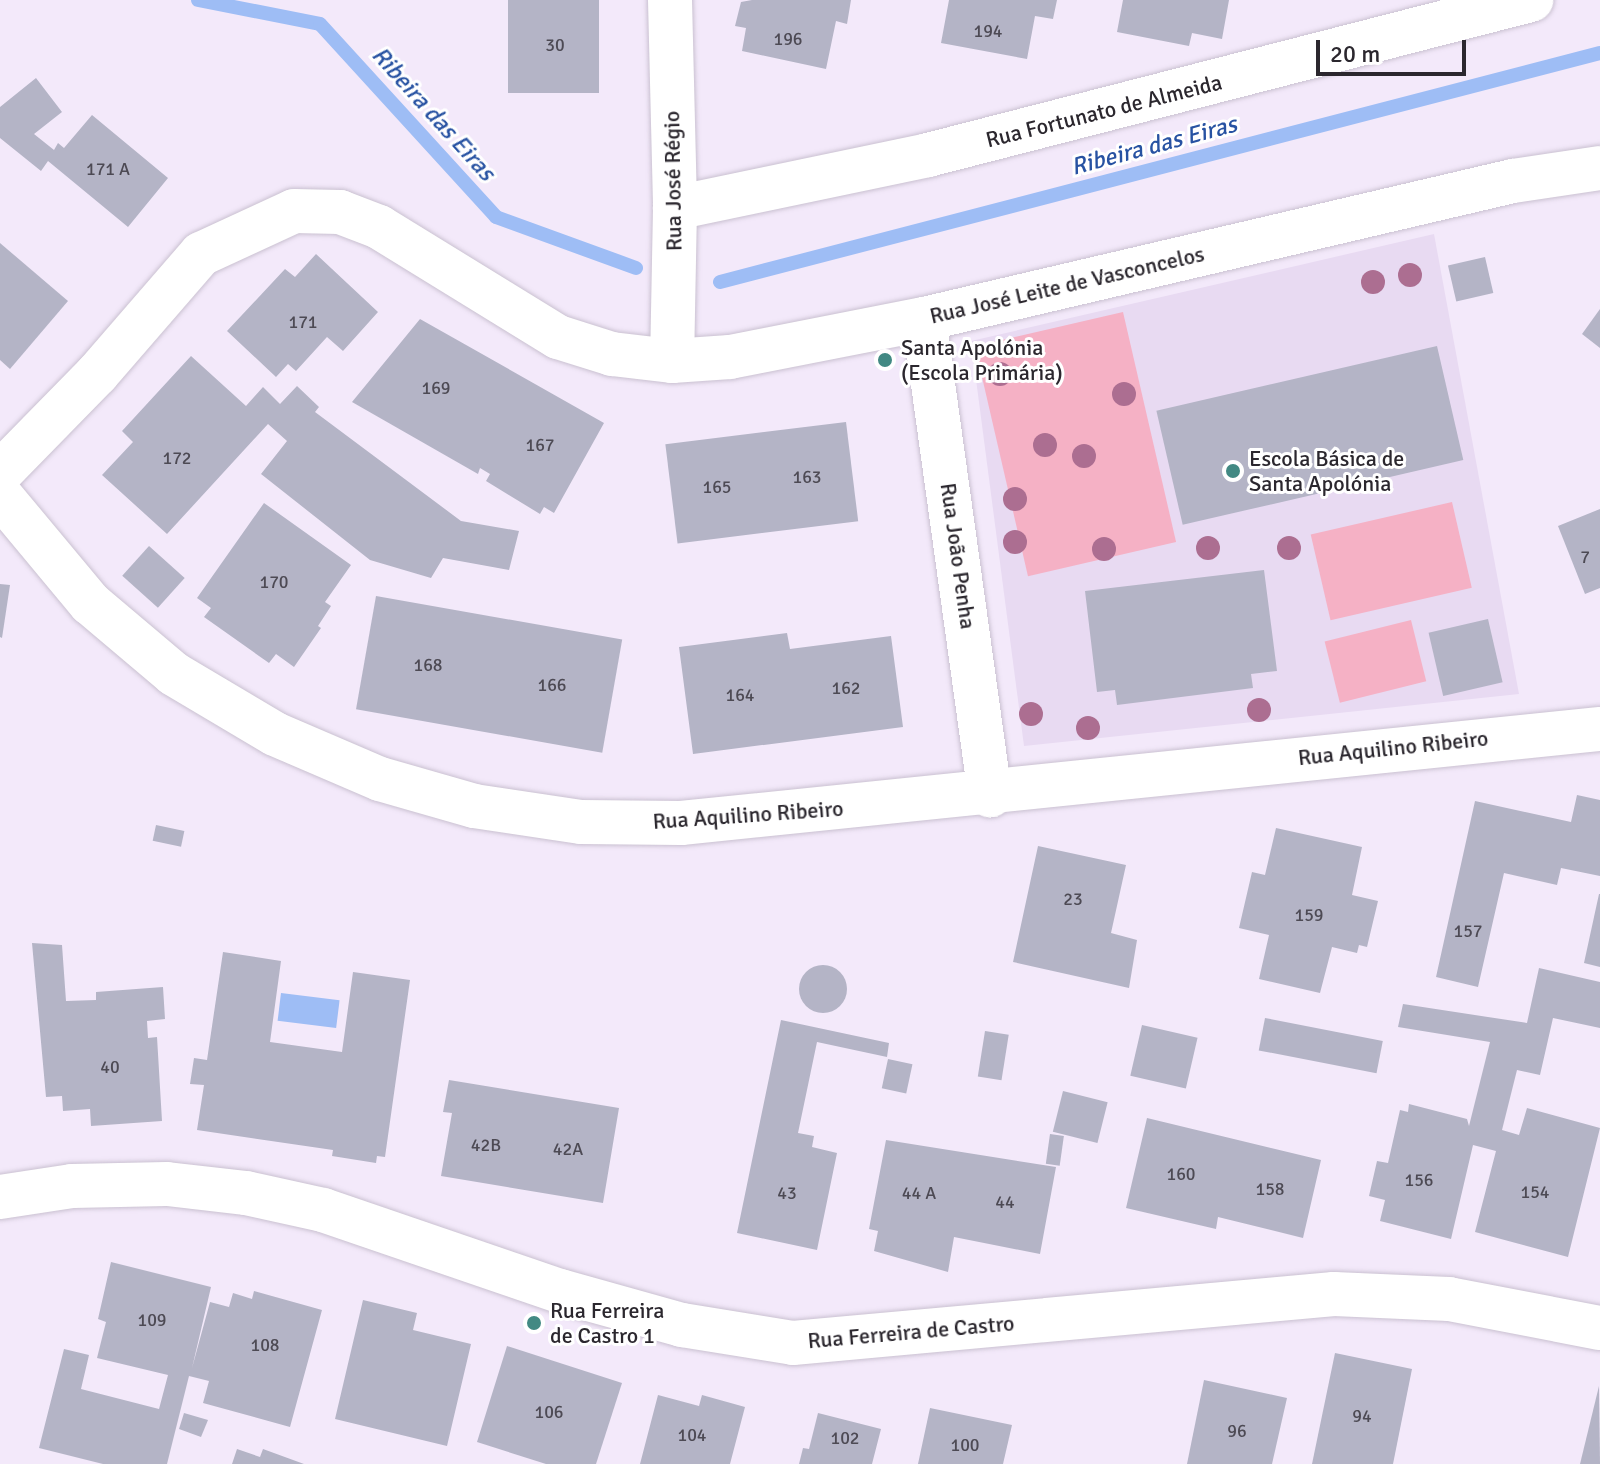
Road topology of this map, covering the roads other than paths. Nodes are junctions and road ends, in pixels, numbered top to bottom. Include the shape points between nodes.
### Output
1 (670, 0) edge
2 (1531, 0) edge
3 (1600, 168) edge
4 (675, 208) junction
5 (924, 319) junction
6 (672, 361) junction
7 (0, 473) edge
8 (0, 495) edge
9 (1600, 729) edge
10 (990, 795) junction
11 (0, 1197) edge
12 (1600, 1328) edge

1 - 4 street, Rua José Régio
2 - 4 street, Rua Fortunato de Almeida via 928,155
3 - 5 street, Rua José Leite de Vasconcelos via 1513,181
4 - 6 street, Rua José Régio
5 - 6 street, Rua José Leite de Vasconcelos via 730,357
5 - 10 street, Rua João Penha
6 - 7 street, Rua José Leite de Vasconcelos via 612,354 558,337 379,227 340,212 294,211 201,254 97,374
8 - 10 street, Rua Aquilino Ribeiro via 90,603 174,674 275,734 380,779 474,806 581,822 681,823
9 - 10 street, Rua Aquilino Ribeiro
11 - 12 street, Rua Ferreira de Castro via 72,1186 167,1184 246,1193 323,1210 560,1291 682,1325 793,1343 1334,1294 1449,1299

